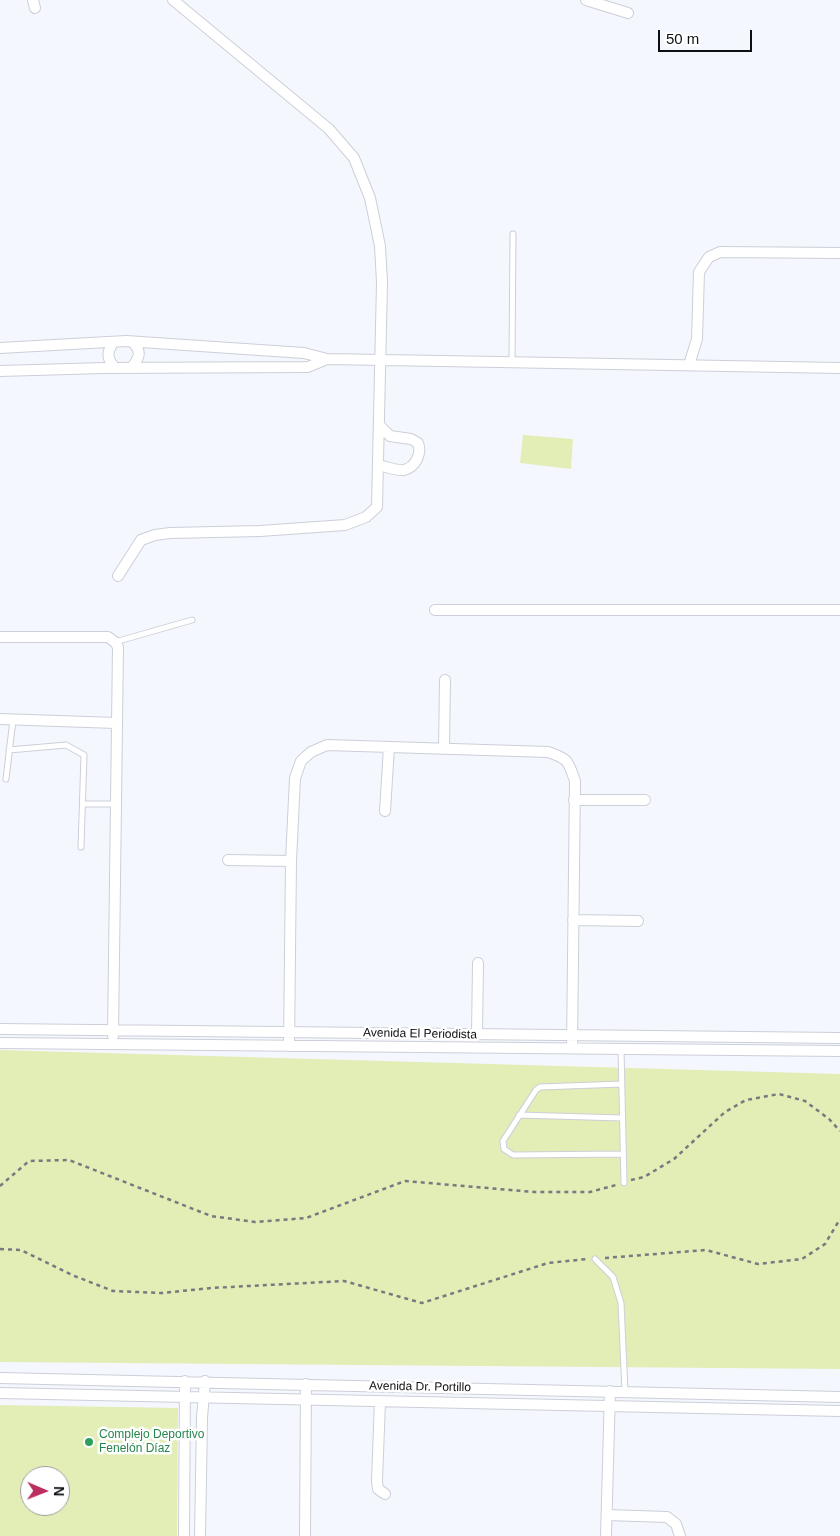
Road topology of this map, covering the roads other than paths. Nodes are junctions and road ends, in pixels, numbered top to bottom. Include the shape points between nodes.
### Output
1 (173, 0) edge
2 (586, 0) edge
3 (628, 13) dead end
4 (513, 234) dead end
5 (840, 253) edge
6 (114, 342) junction
7 (132, 342) junction
8 (0, 348) edge
9 (327, 359) junction
10 (381, 359) junction
11 (512, 361) junction
12 (689, 365) junction
13 (114, 368) junction
14 (131, 368) junction
15 (840, 368) edge
16 (0, 371) edge
17 (380, 426) junction
18 (379, 465) junction
19 (118, 576) dead end
20 (435, 610) dead end
21 (840, 610) edge
22 (192, 620) dead end
23 (0, 637) edge
24 (115, 642) junction
25 (445, 680) dead end
26 (0, 719) edge
27 (14, 720) junction
28 (116, 723) junction
29 (390, 747) junction
30 (444, 749) junction
31 (9, 750) junction
32 (6, 779) dead end
33 (574, 800) junction
34 (645, 800) dead end
35 (83, 804) junction
36 (116, 804) junction
37 (385, 811) dead end
38 (81, 847) dead end
39 (228, 860) dead end
40 (291, 861) junction
41 (573, 920) junction
42 (638, 921) dead end
43 (478, 963) dead end
44 (0, 1030) edge
45 (113, 1031) junction
46 (289, 1032) junction
47 (478, 1034) junction
48 (573, 1035) junction
49 (840, 1038) edge
50 (0, 1043) edge
51 (113, 1044) junction
52 (289, 1046) junction
53 (572, 1048) junction
54 (621, 1049) junction
55 (840, 1051) edge
56 (622, 1084) junction
57 (520, 1115) junction
58 (622, 1118) junction
59 (623, 1154) junction
60 (624, 1183) road end
61 (595, 1259) road end
62 (0, 1378) edge
63 (185, 1381) junction
64 (205, 1382) junction
65 (306, 1384) junction
66 (610, 1391) junction
67 (625, 1392) junction
68 (0, 1393) edge
69 (185, 1397) junction
70 (204, 1397) junction
71 (840, 1397) edge
72 (306, 1399) junction
73 (380, 1401) junction
74 (609, 1406) junction
75 (840, 1411) edge
76 (385, 1494) dead end
77 (607, 1515) junction
78 (184, 1536) edge
79 (200, 1536) edge
80 (305, 1536) edge
81 (606, 1536) edge
82 (680, 1536) edge

1 - 10 street via 328,129 354,158 370,198 380,246
2 - 3 street
4 - 11 lane
5 - 12 street via 720,252 709,257 699,272 697,339
6 - 7 street
6 - 8 street
6 - 13 street via 108,351
7 - 9 street via 304,353
7 - 14 street via 139,354
9 - 10 street
9 - 14 street via 308,367
10 - 11 street
10 - 17 street
11 - 12 street
12 - 15 street
13 - 14 street
13 - 16 street
17 - 18 street
17 - 18 street via 390,436 411,440 420,448 414,464 405,470
18 - 19 street via 377,507 366,517 344,525 155,535 141,540
20 - 21 street
22 - 24 lane
23 - 24 street via 108,637
24 - 28 street via 118,647
25 - 30 street
26 - 27 street
27 - 28 street
27 - 31 lane
28 - 36 street
29 - 30 street
29 - 37 street
29 - 40 street via 327,745 310,752 301,761 295,778
30 - 33 street via 548,752 560,756 568,762 574,781
31 - 32 lane
31 - 35 lane via 66,745 81,752 84,756
33 - 34 street
33 - 41 street
35 - 36 lane
35 - 38 lane
36 - 45 street
39 - 40 street
40 - 46 street
41 - 42 street
41 - 48 street
43 - 47 street
44 - 45 street, Avenida El Periodista
45 - 46 street, Avenida El Periodista
45 - 51 street
46 - 47 street, Avenida El Periodista
46 - 52 street
47 - 48 street, Avenida El Periodista
48 - 49 street, Avenida El Periodista
48 - 53 street
50 - 51 street
51 - 52 street
52 - 53 street
53 - 54 street
54 - 55 street
54 - 56 lane
56 - 57 lane via 540,1087
56 - 58 lane
57 - 58 lane
57 - 59 lane via 502,1141 504,1149 513,1155
58 - 59 lane
59 - 60 lane
61 - 67 lane via 613,1276 621,1303
62 - 63 street, Avenida Dr. Portillo
63 - 64 street, Avenida Dr. Portillo
63 - 69 street
64 - 65 street, Avenida Dr. Portillo
64 - 70 street
65 - 66 street, Avenida Dr. Portillo
65 - 72 street
66 - 67 street, Avenida Dr. Portillo
66 - 74 street
67 - 71 street, Avenida Dr. Portillo
68 - 69 street, Avenida Dr. Portillo
69 - 70 street, Avenida Dr. Portillo
69 - 78 street
70 - 72 street, Avenida Dr. Portillo
70 - 79 street
72 - 73 street, Avenida Dr. Portillo
72 - 80 street
73 - 74 street, Avenida Dr. Portillo
73 - 76 street via 377,1486
74 - 75 street, Avenida Dr. Portillo
74 - 77 street
77 - 81 street
77 - 82 street via 667,1517 676,1524

